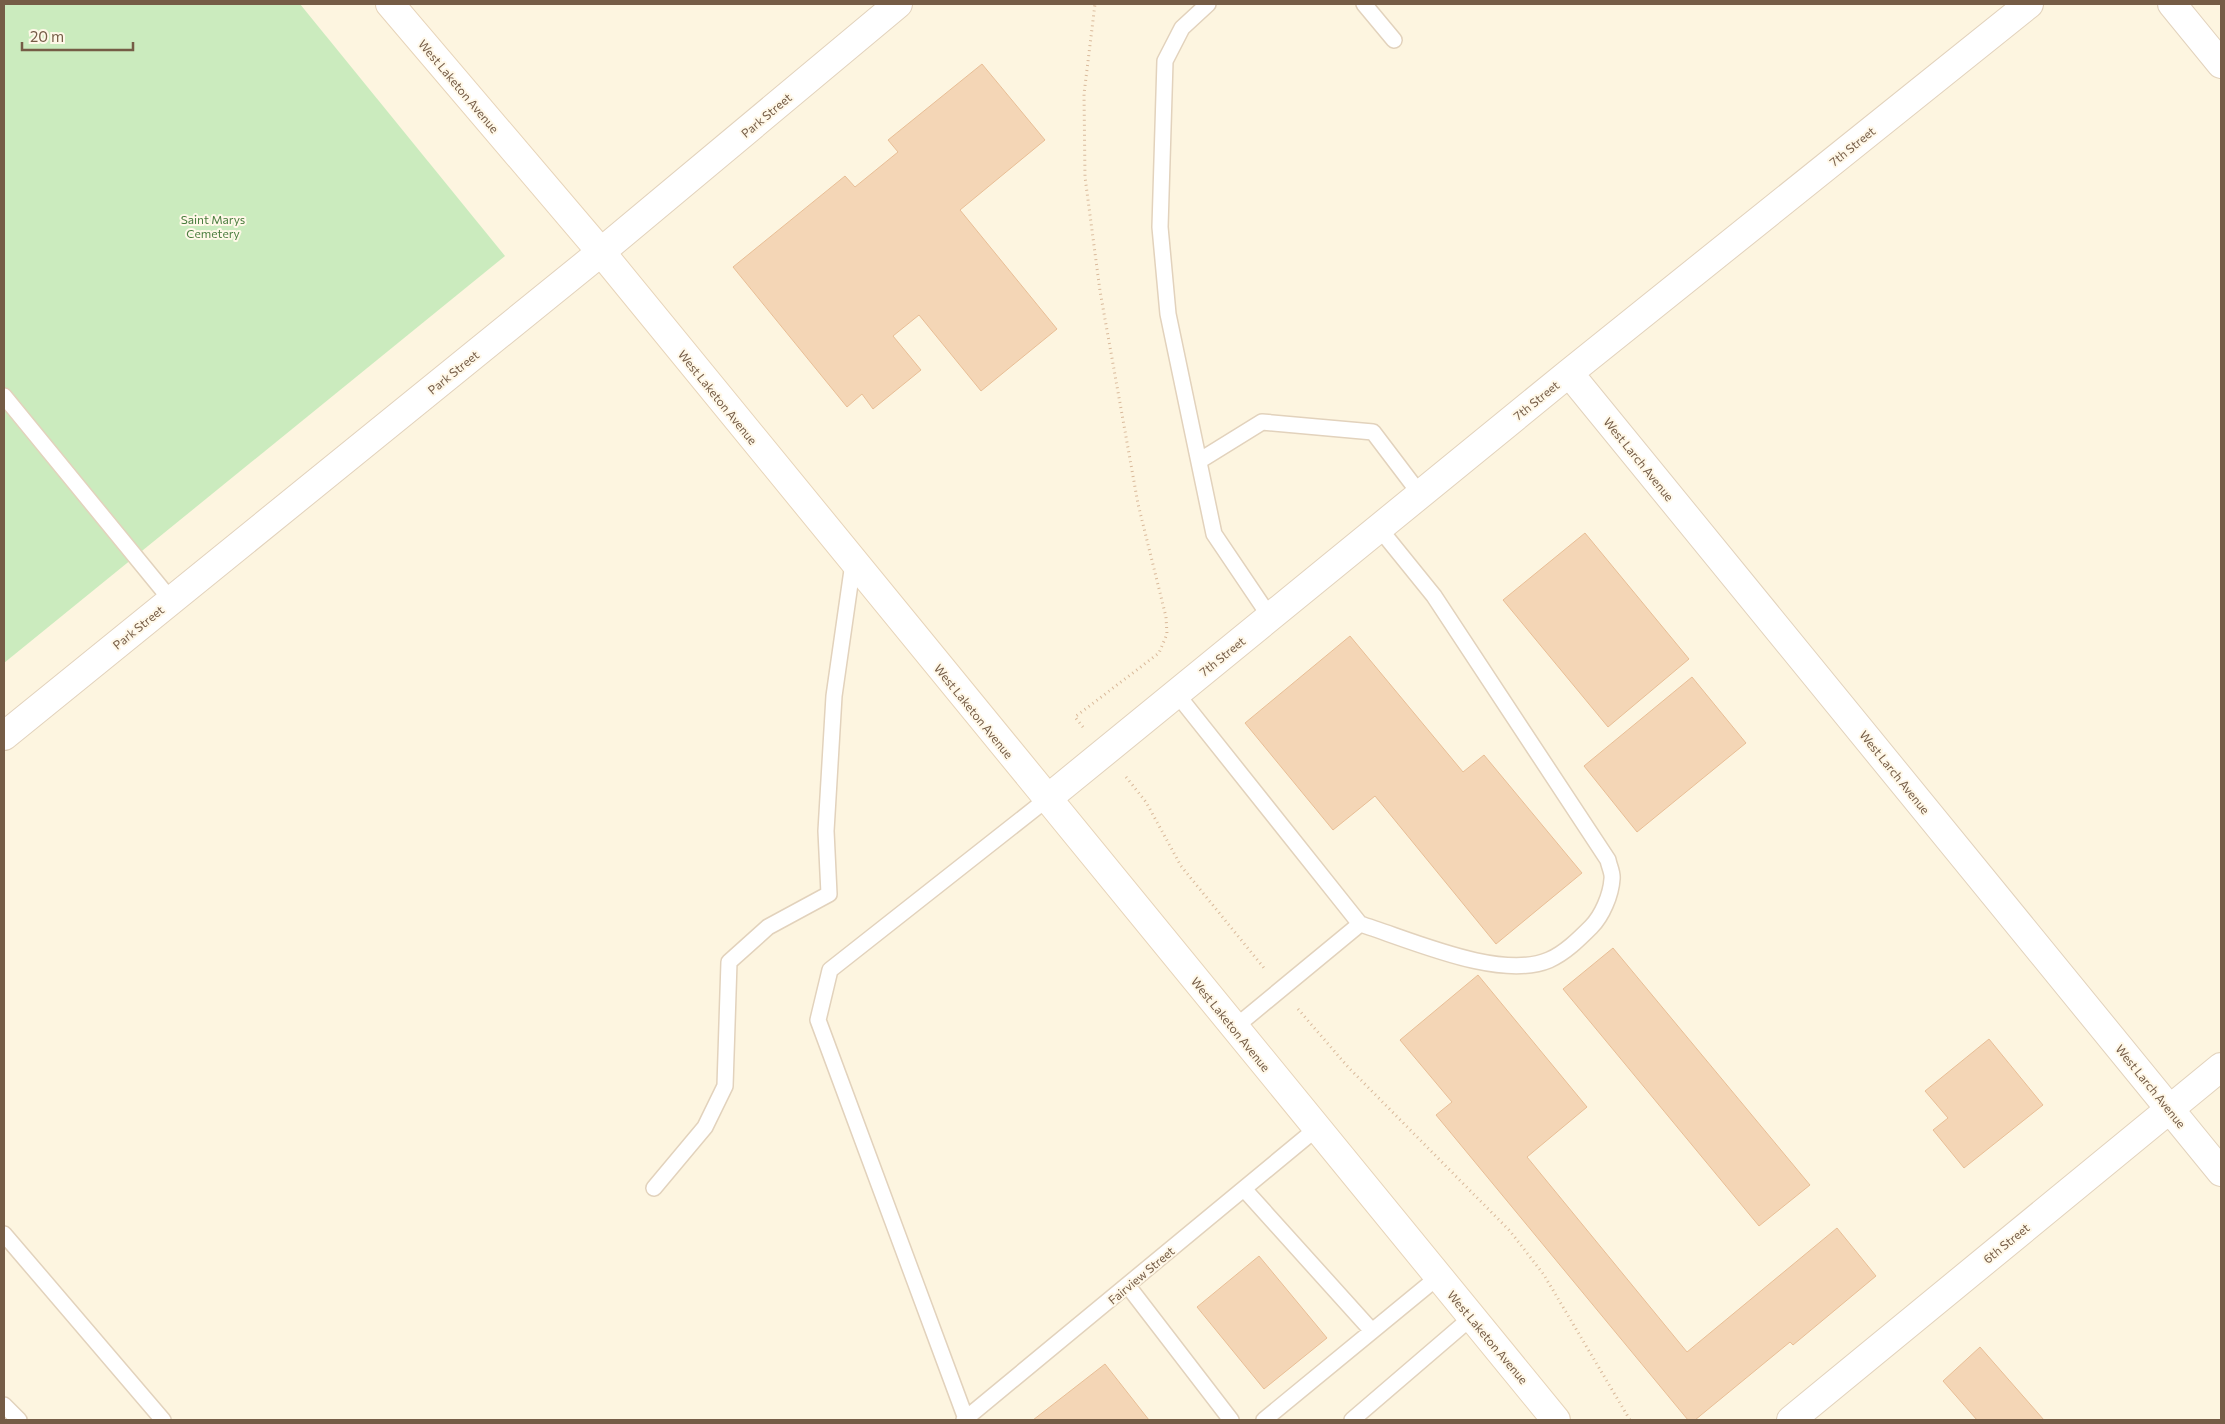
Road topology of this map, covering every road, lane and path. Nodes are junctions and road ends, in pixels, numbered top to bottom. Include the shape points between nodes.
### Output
1 (390, 4) edge
2 (898, 4) edge
3 (1208, 4) edge
4 (1364, 4) edge
5 (2029, 4) edge
6 (2172, 4) edge
7 (1394, 40) dead end
8 (2221, 64) edge
9 (601, 252) junction
10 (1569, 373) junction
11 (4, 396) edge
12 (1199, 461) junction
13 (1420, 494) junction
14 (1379, 528) junction
15 (853, 563) junction
16 (171, 600) junction
17 (1270, 617) junction
18 (1176, 693) junction
19 (4, 736) edge
20 (1047, 799) junction
21 (1360, 924) junction
22 (1234, 1028) junction
23 (2221, 1067) edge
24 (2169, 1108) junction
25 (1316, 1129) junction
26 (2221, 1172) edge
27 (654, 1188) dead end
28 (1244, 1189) junction
29 (4, 1234) edge
30 (1438, 1277) junction
31 (1128, 1286) junction
32 (1472, 1318) junction
33 (1372, 1332) junction
34 (4, 1405) edge
35 (19, 1420) edge
36 (163, 1420) edge
37 (965, 1420) edge
38 (1231, 1420) edge
39 (1264, 1420) edge
40 (1352, 1420) edge
41 (1556, 1420) edge
42 (1791, 1420) edge

1 - 9 street, West Laketon Avenue
2 - 9 street, Park Street
3 - 12 lane via 1182,28 1166,61 1160,227 1168,314
4 - 7 lane
5 - 10 street, 7th Street
6 - 8 street
9 - 15 street, West Laketon Avenue
9 - 16 street, Park Street
10 - 13 street, 7th Street
10 - 24 street, West Larch Avenue
11 - 16 lane
12 - 13 lane via 1262,422 1373,432
12 - 17 lane via 1214,534
13 - 14 street, 7th Street
14 - 17 street, 7th Street
14 - 21 lane via 1434,596 1608,860 1613,877 1608,898 1596,923 1574,944 1549,960 1528,964 1482,963
15 - 20 street, West Laketon Avenue
15 - 27 lane via 834,696 826,831 829,894 768,928 729,962 725,1086 704,1127
16 - 19 street, Park Street
17 - 18 street, 7th Street
18 - 20 street, 7th Street
18 - 21 lane
20 - 22 street, West Laketon Avenue
20 - 37 lane via 830,970 818,1020
21 - 22 lane
22 - 25 street, West Laketon Avenue
23 - 24 street, 6th Street
24 - 26 street, West Larch Avenue
24 - 42 street, 6th Street
25 - 28 lane, Fairview Street
25 - 30 street, West Laketon Avenue
28 - 31 lane, Fairview Street
28 - 33 lane
29 - 36 lane
30 - 32 street, West Laketon Avenue
30 - 33 lane
31 - 37 lane, Fairview Street
31 - 38 lane
32 - 40 lane
32 - 41 street, West Laketon Avenue
33 - 39 lane
34 - 35 lane

